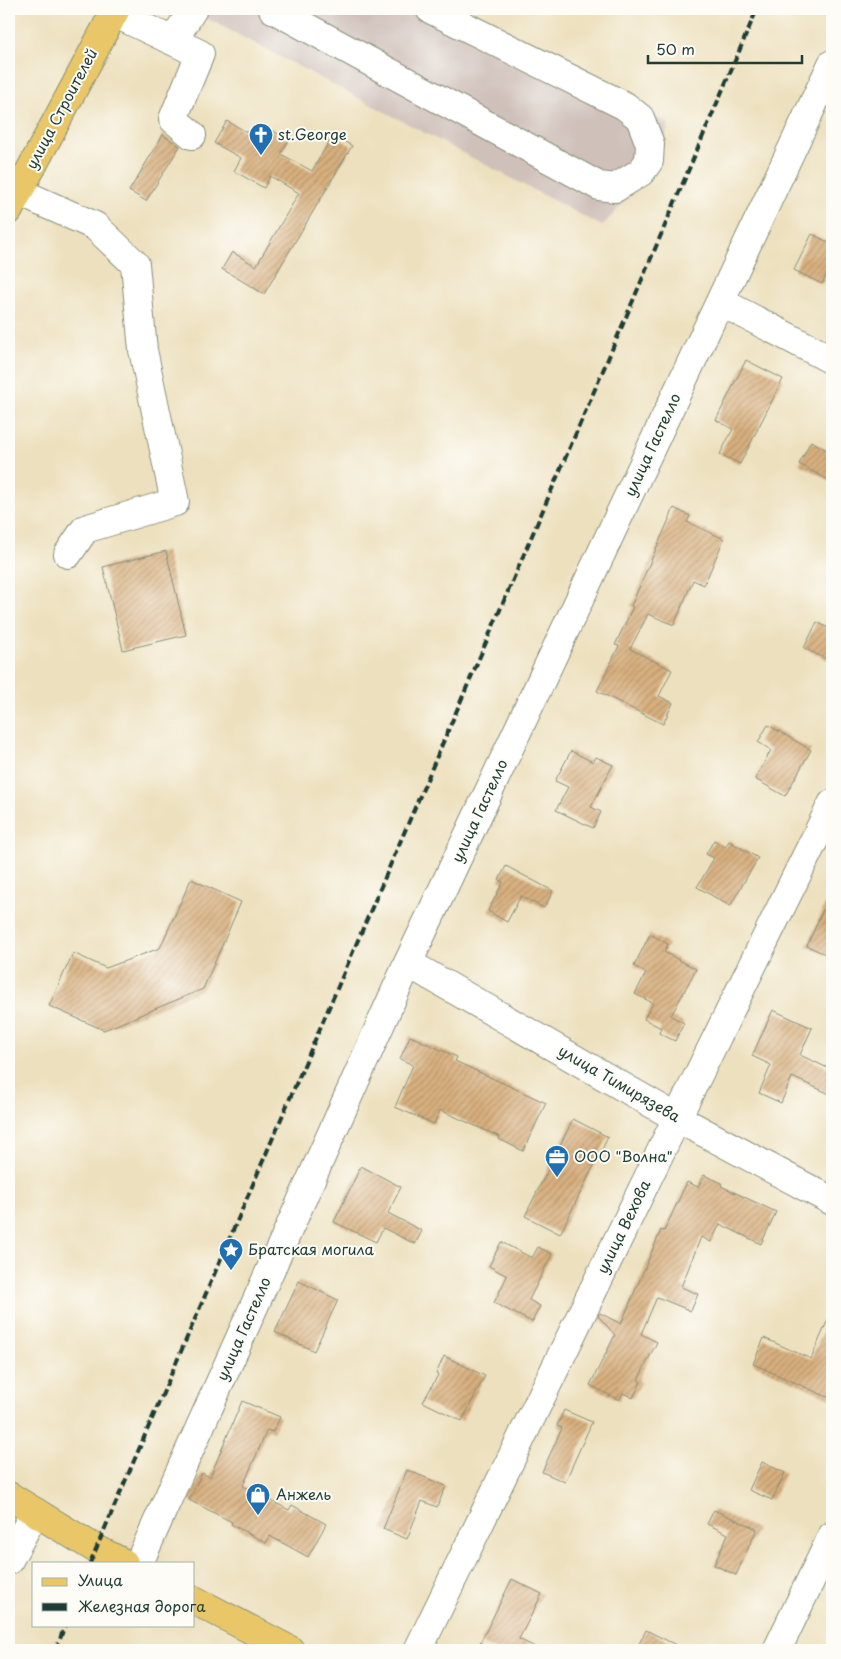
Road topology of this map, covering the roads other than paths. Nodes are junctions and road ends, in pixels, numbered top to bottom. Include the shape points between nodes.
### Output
1 (193, 9) edge
2 (273, 9) edge
3 (430, 9) edge
4 (115, 11) edge
5 (173, 42) junction
6 (832, 64) edge
7 (192, 135) dead end
8 (14, 201) edge
9 (721, 302) junction
10 (832, 360) edge
11 (68, 554) dead end
12 (832, 804) edge
13 (408, 963) junction
14 (678, 1118) junction
15 (832, 1200) edge
16 (9, 1496) edge
17 (35, 1512) junction
18 (832, 1536) edge
19 (9, 1560) edge
20 (122, 1562) edge
21 (139, 1562) edge
22 (195, 1601) edge
23 (290, 1650) edge
24 (418, 1650) edge
25 (777, 1650) edge

1 - 5 street
2 - 3 street via 599,186 615,188 641,172 649,161 650,144 640,118 625,106
4 - 5 street
4 - 8 main road, улица Строителей
5 - 7 street via 200,54 173,119
6 - 9 street, улица Гастелло
8 - 11 street via 95,226 136,264 143,350 175,502 85,529
9 - 10 street
9 - 13 street, улица Гастелло
12 - 14 street, улица Вехова
13 - 14 street, улица Тимирязева
13 - 21 street, улица Гастелло
14 - 15 street, улица Тимирязева
14 - 24 street, улица Вехова
16 - 17 main road
17 - 19 street
17 - 20 main road
18 - 25 street
22 - 23 main road

